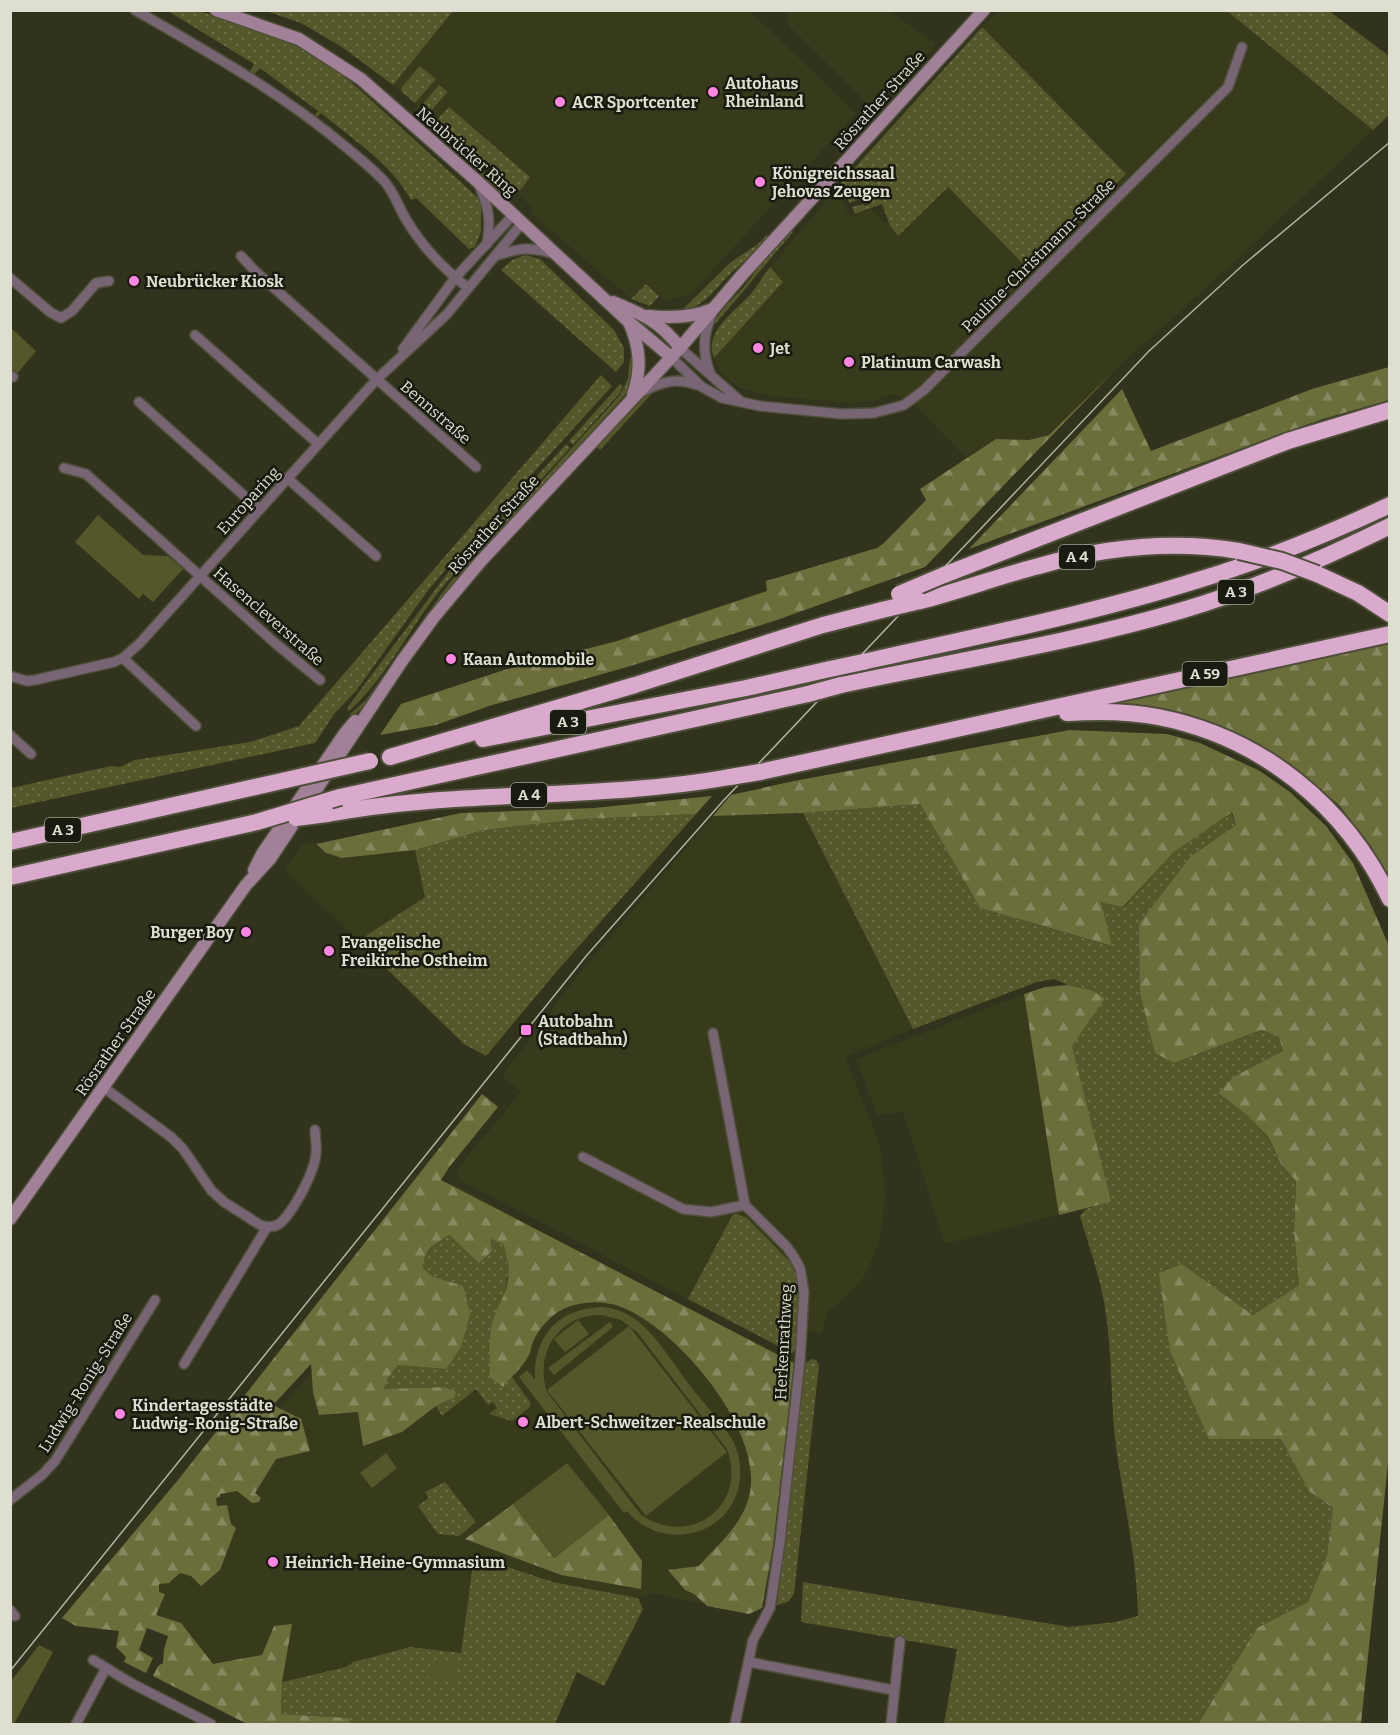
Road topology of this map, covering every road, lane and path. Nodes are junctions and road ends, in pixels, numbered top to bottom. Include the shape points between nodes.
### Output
1 (135, 10) edge
2 (216, 10) edge
3 (984, 10) edge
4 (1242, 47) dead end
5 (477, 181) junction
6 (519, 218) junction
7 (487, 244) junction
8 (241, 256) dead end
9 (559, 256) junction
10 (493, 257) junction
11 (10, 278) edge
12 (456, 278) junction
13 (109, 281) dead end
14 (468, 288) junction
15 (606, 299) junction
16 (714, 309) junction
17 (643, 315) junction
18 (628, 321) junction
19 (195, 335) dead end
20 (680, 348) junction
21 (671, 357) junction
22 (394, 361) junction
23 (711, 375) junction
24 (376, 380) junction
25 (702, 387) junction
26 (632, 397) junction
27 (740, 401) junction
28 (139, 402) dead end
29 (1389, 410) edge
30 (317, 443) junction
31 (476, 467) dead end
32 (64, 468) dead end
33 (288, 478) junction
34 (1389, 505) edge
35 (259, 509) junction
36 (1389, 526) edge
37 (376, 556) dead end
38 (200, 575) junction
39 (1389, 614) edge
40 (823, 625) junction
41 (1389, 634) edge
42 (123, 658) junction
43 (10, 676) edge
44 (320, 680) dead end
45 (1022, 715) junction
46 (196, 726) dead end
47 (10, 735) edge
48 (31, 754) dead end
49 (390, 757) junction
50 (257, 822) junction
51 (10, 842) edge
52 (10, 877) edge
53 (1389, 899) edge
54 (713, 1034) dead end
55 (103, 1088) junction
56 (315, 1130) dead end
57 (583, 1157) dead end
58 (745, 1204) junction
59 (10, 1219) edge
60 (267, 1227) junction
61 (155, 1300) dead end
62 (184, 1364) dead end
63 (10, 1500) edge
64 (900, 1641) dead end
65 (93, 1660) dead end
66 (749, 1662) junction
67 (106, 1668) junction
68 (893, 1690) junction
69 (76, 1725) edge
70 (211, 1725) edge
71 (735, 1725) edge
72 (891, 1725) edge

1 - 12 street via 281,96 322,126 383,180 418,240
2 - 5 main road, Neubrücker Ring via 299,39 326,56 361,79
3 - 16 main road, Rösrather Straße
4 - 27 street, Pauline-Christmann-Straße via 1228,87 932,382 904,405 874,413 842,414
5 - 6 main road, Neubrücker Ring
5 - 7 street via 489,212
6 - 7 street, Europaring
6 - 9 main road, Neubrücker Ring
6 - 10 street, Europaring
7 - 12 street, Europaring
8 - 24 street, Bennstraße
9 - 10 street via 521,248
9 - 15 main road, Neubrücker Ring
10 - 14 street, Europaring
11 - 13 street via 60,318 72,311 96,283
12 - 14 street
12 - 22 street, Europaring
14 - 22 street, Europaring via 424,337
15 - 17 main road
15 - 18 main road, Neubrücker Ring
16 - 17 main road via 678,318
16 - 20 main road, Rösrather Straße
16 - 23 street via 704,343
17 - 20 main road via 667,332
18 - 21 main road, Neubrücker Ring
18 - 26 main road via 639,353
19 - 30 street
20 - 21 main road, Rösrather Straße
20 - 23 street
21 - 25 street, Pauline-Christmann-Straße
21 - 26 main road, Rösrather Straße
22 - 24 street, Europaring
23 - 27 street
24 - 30 street, Europaring
24 - 31 street, Bennstraße
25 - 26 street, Rösrather Straße via 671,381
25 - 27 street, Pauline-Christmann-Straße via 722,398
26 - 55 main road, Rösrather Straße via 434,617 270,859 246,885
28 - 35 street
29 - 40 highway, bridge via 1288,441
30 - 33 street, Europaring
32 - 38 street, Hasencleverstraße via 86,474
33 - 35 street, Europaring
33 - 37 street
34 - 49 highway, A 3, bridge via 1293,547 1104,608 746,688
35 - 38 street, Europaring
36 - 50 highway, A 3, bridge via 1274,578 1183,610 1075,638 842,685 340,797
38 - 42 street, Europaring
38 - 44 street, Hasencleverstraße
39 - 40 highway, A 4, bridge via 1351,590 1281,561 1190,545 1138,546 1040,565
40 - 49 highway, A 4
41 - 45 highway, A 59
42 - 43 street, Europaring via 35,680
42 - 46 street
45 - 50 highway, A 4, bridge via 678,786 429,800
45 - 53 highway, A 4 via 1127,712 1202,728 1248,748 1324,803 1364,852
47 - 48 street
49 - 51 highway, A 3, bridge
50 - 52 highway, A 3
54 - 58 street
55 - 59 main road, Rösrather Straße
55 - 60 street via 171,1137 224,1202
56 - 60 street via 316,1154 309,1176 279,1224
57 - 58 street via 683,1209 711,1212
58 - 66 street, Herkenrathweg via 794,1257 804,1292 780,1542 770,1608 753,1640
60 - 62 street
61 - 63 street, Ludwig-Ronig-Straße via 55,1461
64 - 68 street
65 - 67 street
66 - 68 street
66 - 71 street, Herkenrathweg
67 - 69 street
67 - 70 street
68 - 72 street

